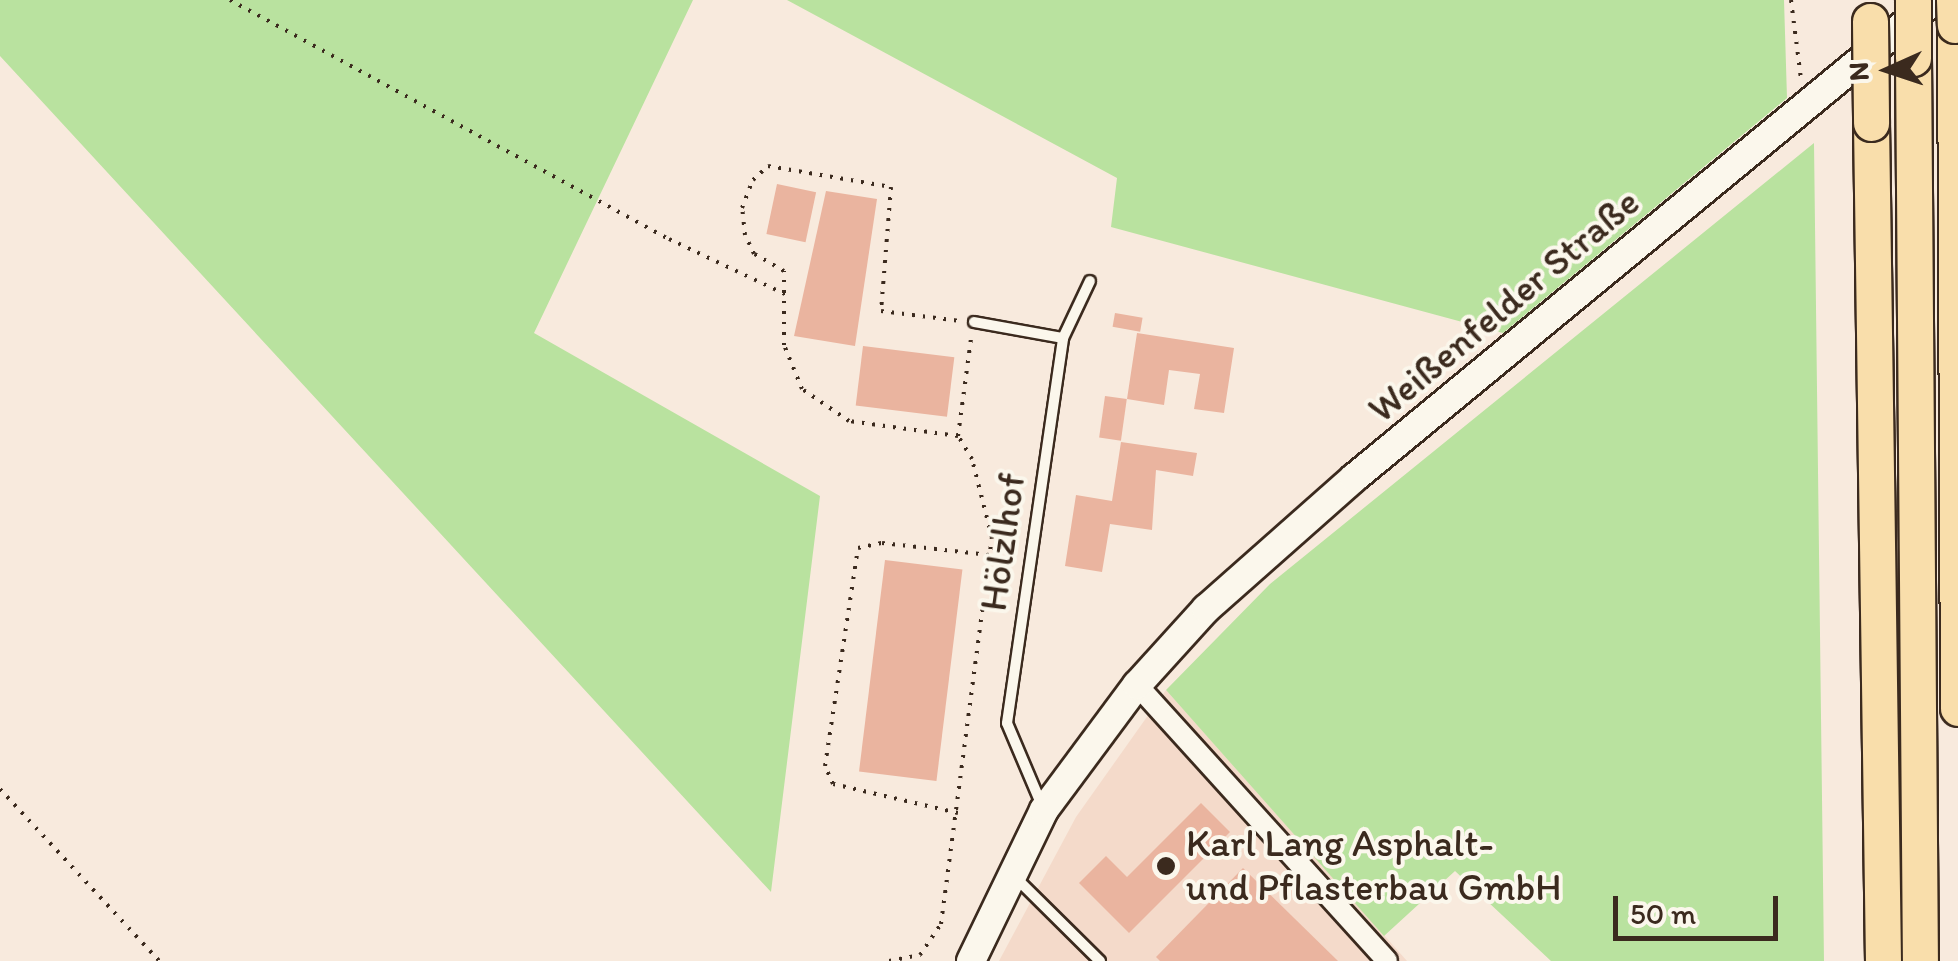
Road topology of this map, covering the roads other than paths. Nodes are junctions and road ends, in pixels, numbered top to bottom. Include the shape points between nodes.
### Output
1 (1913, 0) edge
2 (1869, 7) edge
3 (1948, 8) edge
4 (1090, 281) dead end
5 (974, 322) road end
6 (1063, 338) junction
7 (1137, 684) junction
8 (1958, 708) edge
9 (1044, 810) junction
10 (1882, 836) junction
11 (1010, 872) junction
12 (971, 961) edge
13 (1100, 961) edge
14 (1387, 961) edge
15 (1862, 961) edge
16 (1883, 961) edge
17 (1920, 961) edge

1 - 17 highway, bridge
2 - 10 highway, bridge
3 - 7 street, Weißenfelder Straße via 1811,102 1536,327 1237,580
3 - 8 highway
4 - 6 lane, Hölzlhof
5 - 6 lane
6 - 9 lane, Hölzlhof via 1008,723
7 - 9 street, Weißenfelder Straße
7 - 14 street
9 - 11 street, Weißenfelder Straße
10 - 15 highway via 1862,891
10 - 16 highway
11 - 12 street, Weißenfelder Straße
11 - 13 lane

